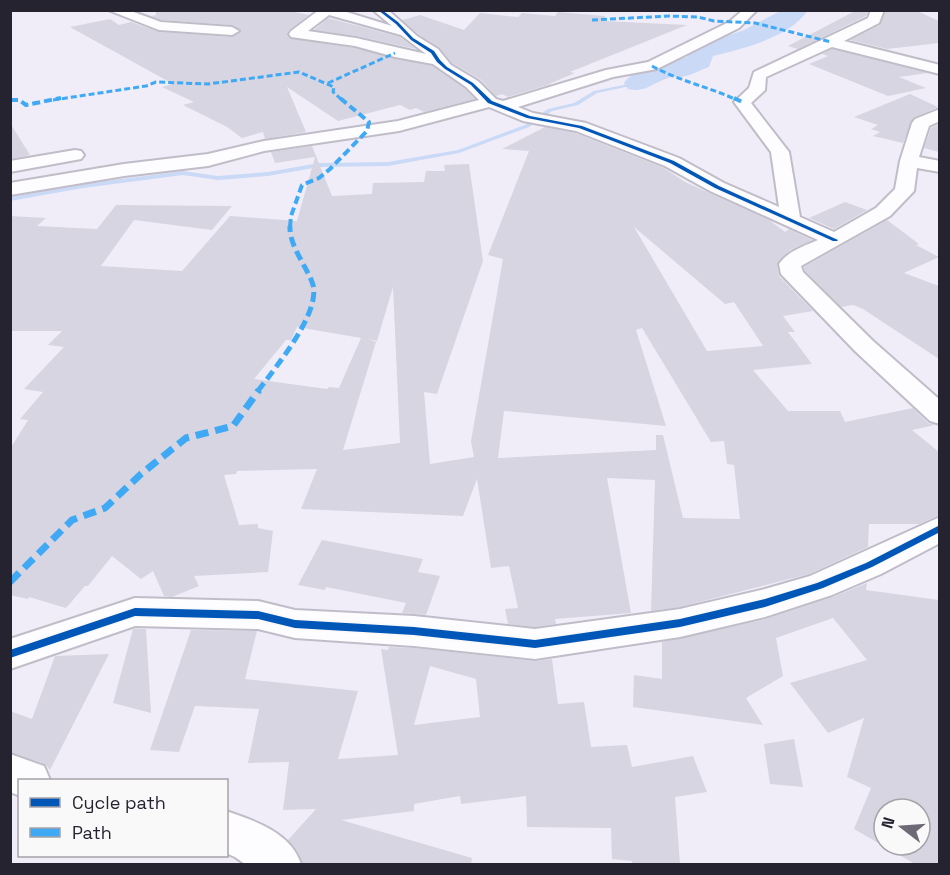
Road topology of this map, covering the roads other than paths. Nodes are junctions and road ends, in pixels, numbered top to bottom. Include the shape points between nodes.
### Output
1 (139, 10) edge
2 (379, 10) edge
3 (751, 10) edge
4 (879, 10) edge
5 (326, 11) edge
6 (119, 12) edge
7 (232, 31) dead end
8 (406, 34) junction
9 (831, 42) junction
10 (438, 61) junction
11 (939, 70) edge
12 (495, 105) junction
13 (939, 114) edge
14 (75, 155) dead end
15 (909, 161) junction
16 (10, 166) edge
17 (939, 167) edge
18 (10, 189) edge
19 (791, 222) junction
20 (836, 240) junction
21 (939, 415) edge
22 (939, 528) edge
23 (10, 654) edge
24 (10, 773) edge
25 (27, 779) edge
26 (228, 833) edge
27 (279, 864) edge

1 - 6 street
2 - 8 street
3 - 12 street via 734,25 642,69
4 - 9 street via 874,20
5 - 8 street
5 - 10 street via 297,34 356,42
6 - 7 street via 168,28
8 - 10 street via 433,52
9 - 11 street
9 - 19 street via 759,75 757,90 742,102 780,152
10 - 12 street
12 - 18 street via 399,126 264,146 207,160
12 - 19 street via 580,128 672,162
13 - 15 street via 921,123
14 - 16 street
15 - 17 street
15 - 20 street via 904,191 884,212
19 - 20 street
20 - 21 street via 798,257 790,264 792,274
22 - 23 street via 869,565 765,603 680,623 546,643 296,624 258,615 135,612
24 - 25 street
26 - 27 street via 249,840

